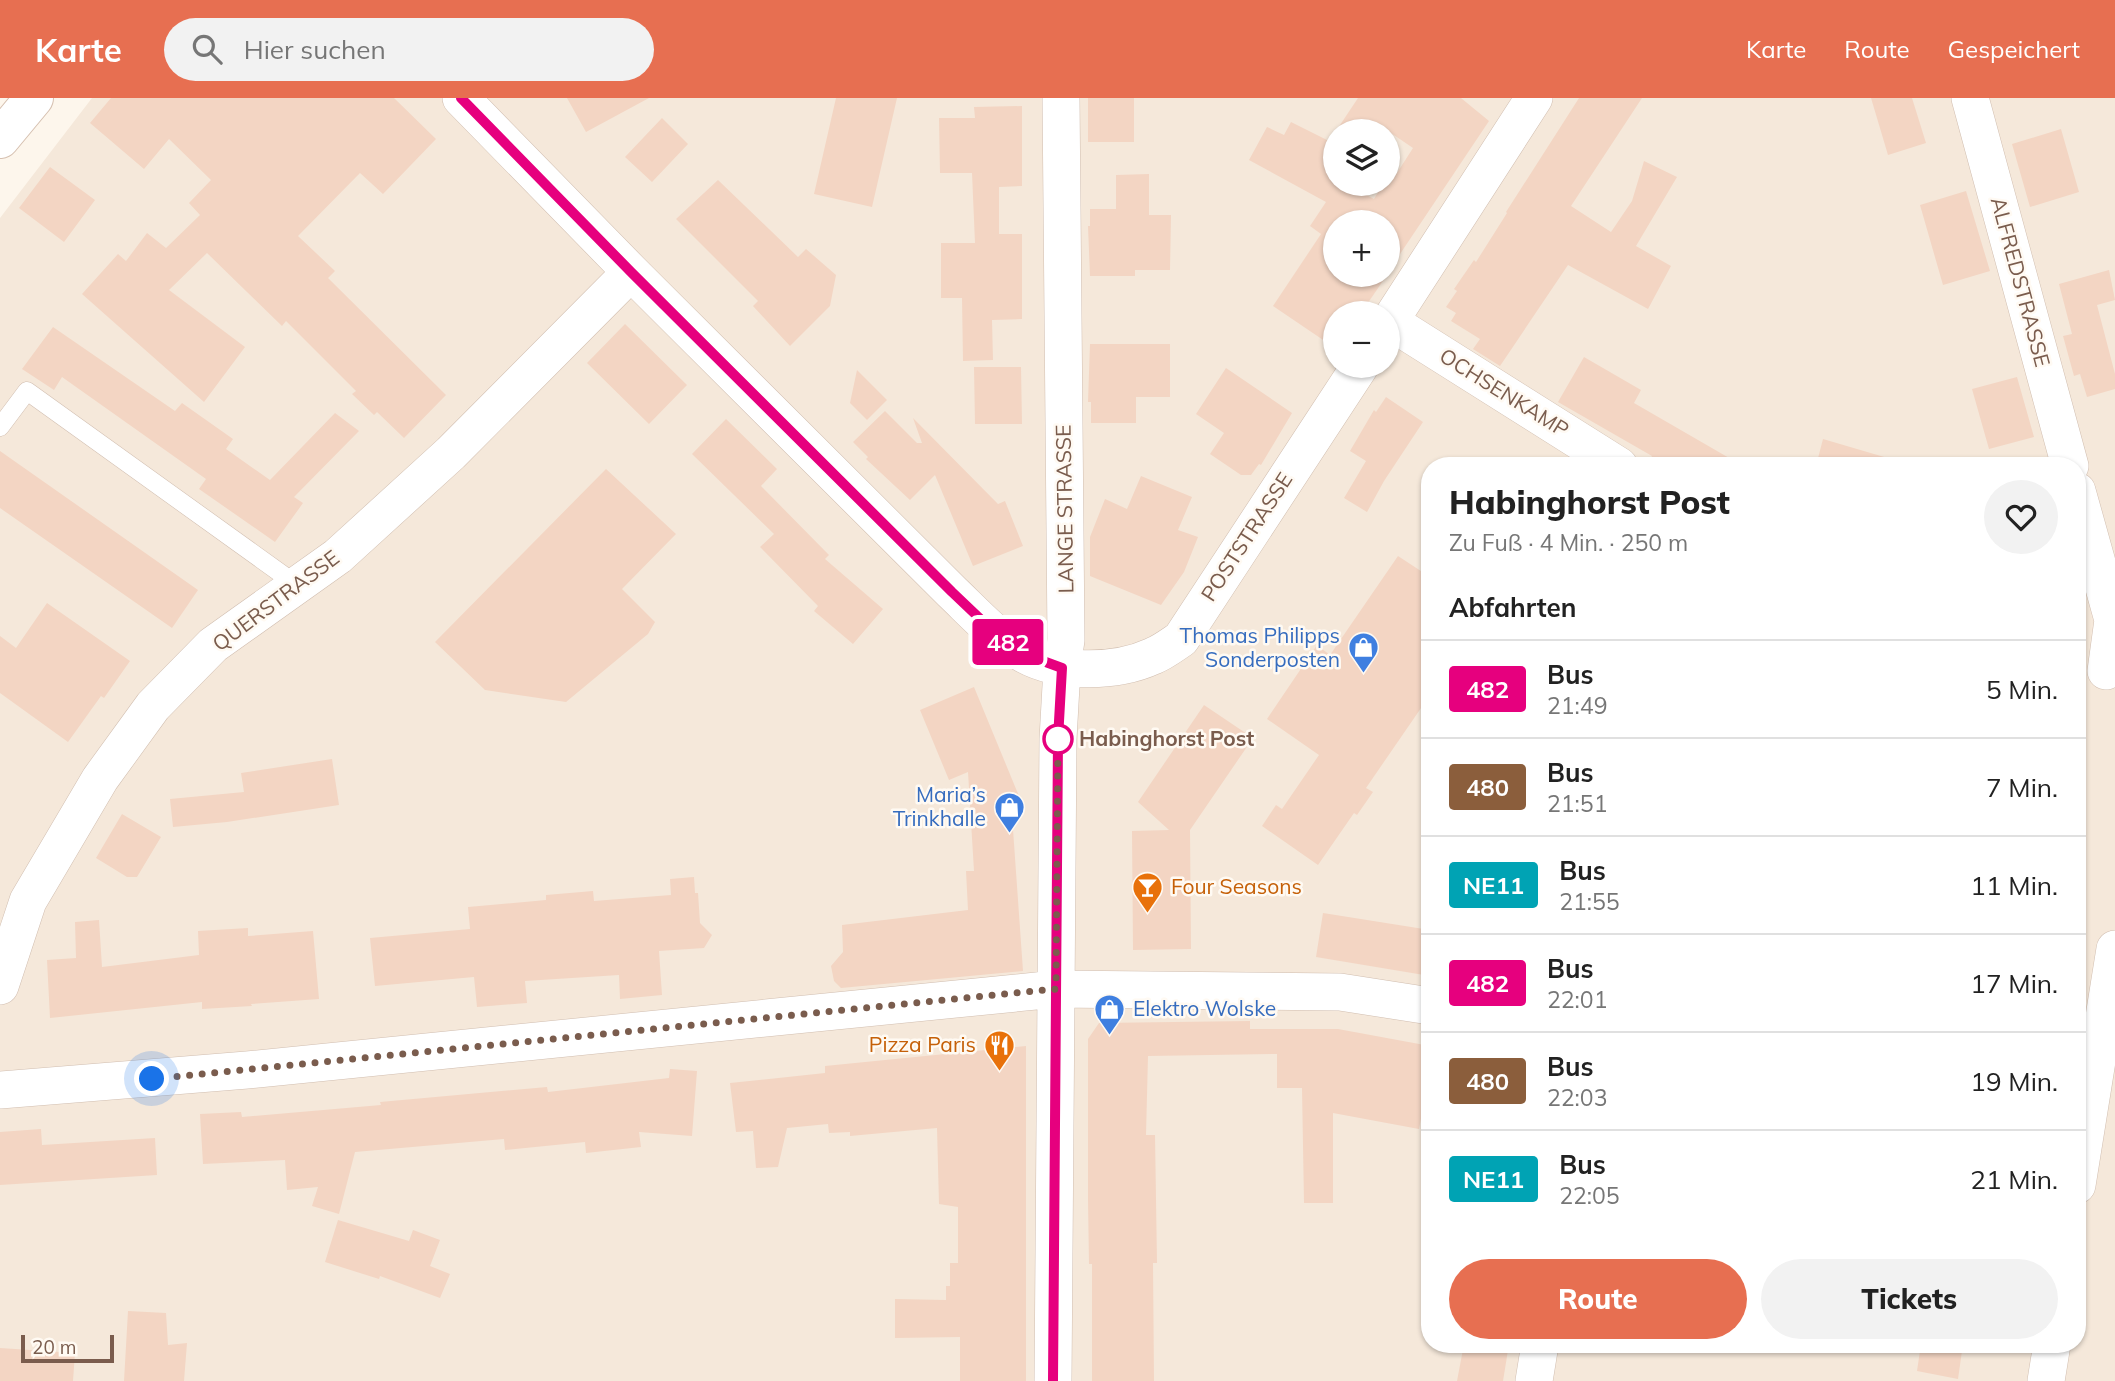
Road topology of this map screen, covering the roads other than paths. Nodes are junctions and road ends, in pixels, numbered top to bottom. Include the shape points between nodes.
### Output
1 (34, 98) edge
2 (461, 98) edge
3 (1060, 98) edge
4 (1534, 98) edge
5 (1970, 98) edge
6 (0, 139) edge
7 (631, 272) junction
8 (1400, 306) edge
9 (1400, 330) edge
10 (1352, 378) edge
11 (0, 426) edge
12 (1605, 457) edge
13 (2068, 457) edge
14 (2086, 524) edge
15 (297, 585) junction
16 (1062, 668) junction
17 (2099, 668) edge
18 (2115, 949) edge
19 (0, 986) edge
20 (1056, 989) junction
21 (1421, 1005) edge
22 (0, 1090) edge
23 (2086, 1129) edge
24 (1539, 1353) edge
25 (2051, 1353) edge
26 (1053, 1381) edge
27 (1534, 1381) edge
28 (2046, 1381) edge

1 - 6 main road
2 - 7 street
3 - 16 street, LANGE STRASSE via 1066,617
4 - 8 street
5 - 13 street, ALFREDSTRASSE
7 - 15 street, QUERSTRASSE via 451,453 338,556
7 - 16 street via 993,631 1024,654
9 - 12 street, OCHSENKAMP
10 - 16 street, POSTSTRASSE via 1181,639 1152,657 1109,668
11 - 15 lane via 27,391
14 - 17 street via 2112,620
15 - 19 street, QUERSTRASSE via 213,645 153,706 100,779 28,901
16 - 20 street, LANGE STRASSE
18 - 23 street
20 - 21 street via 1339,992
20 - 22 street via 247,1070
20 - 26 street, LANGE STRASSE
24 - 27 street
25 - 28 street

